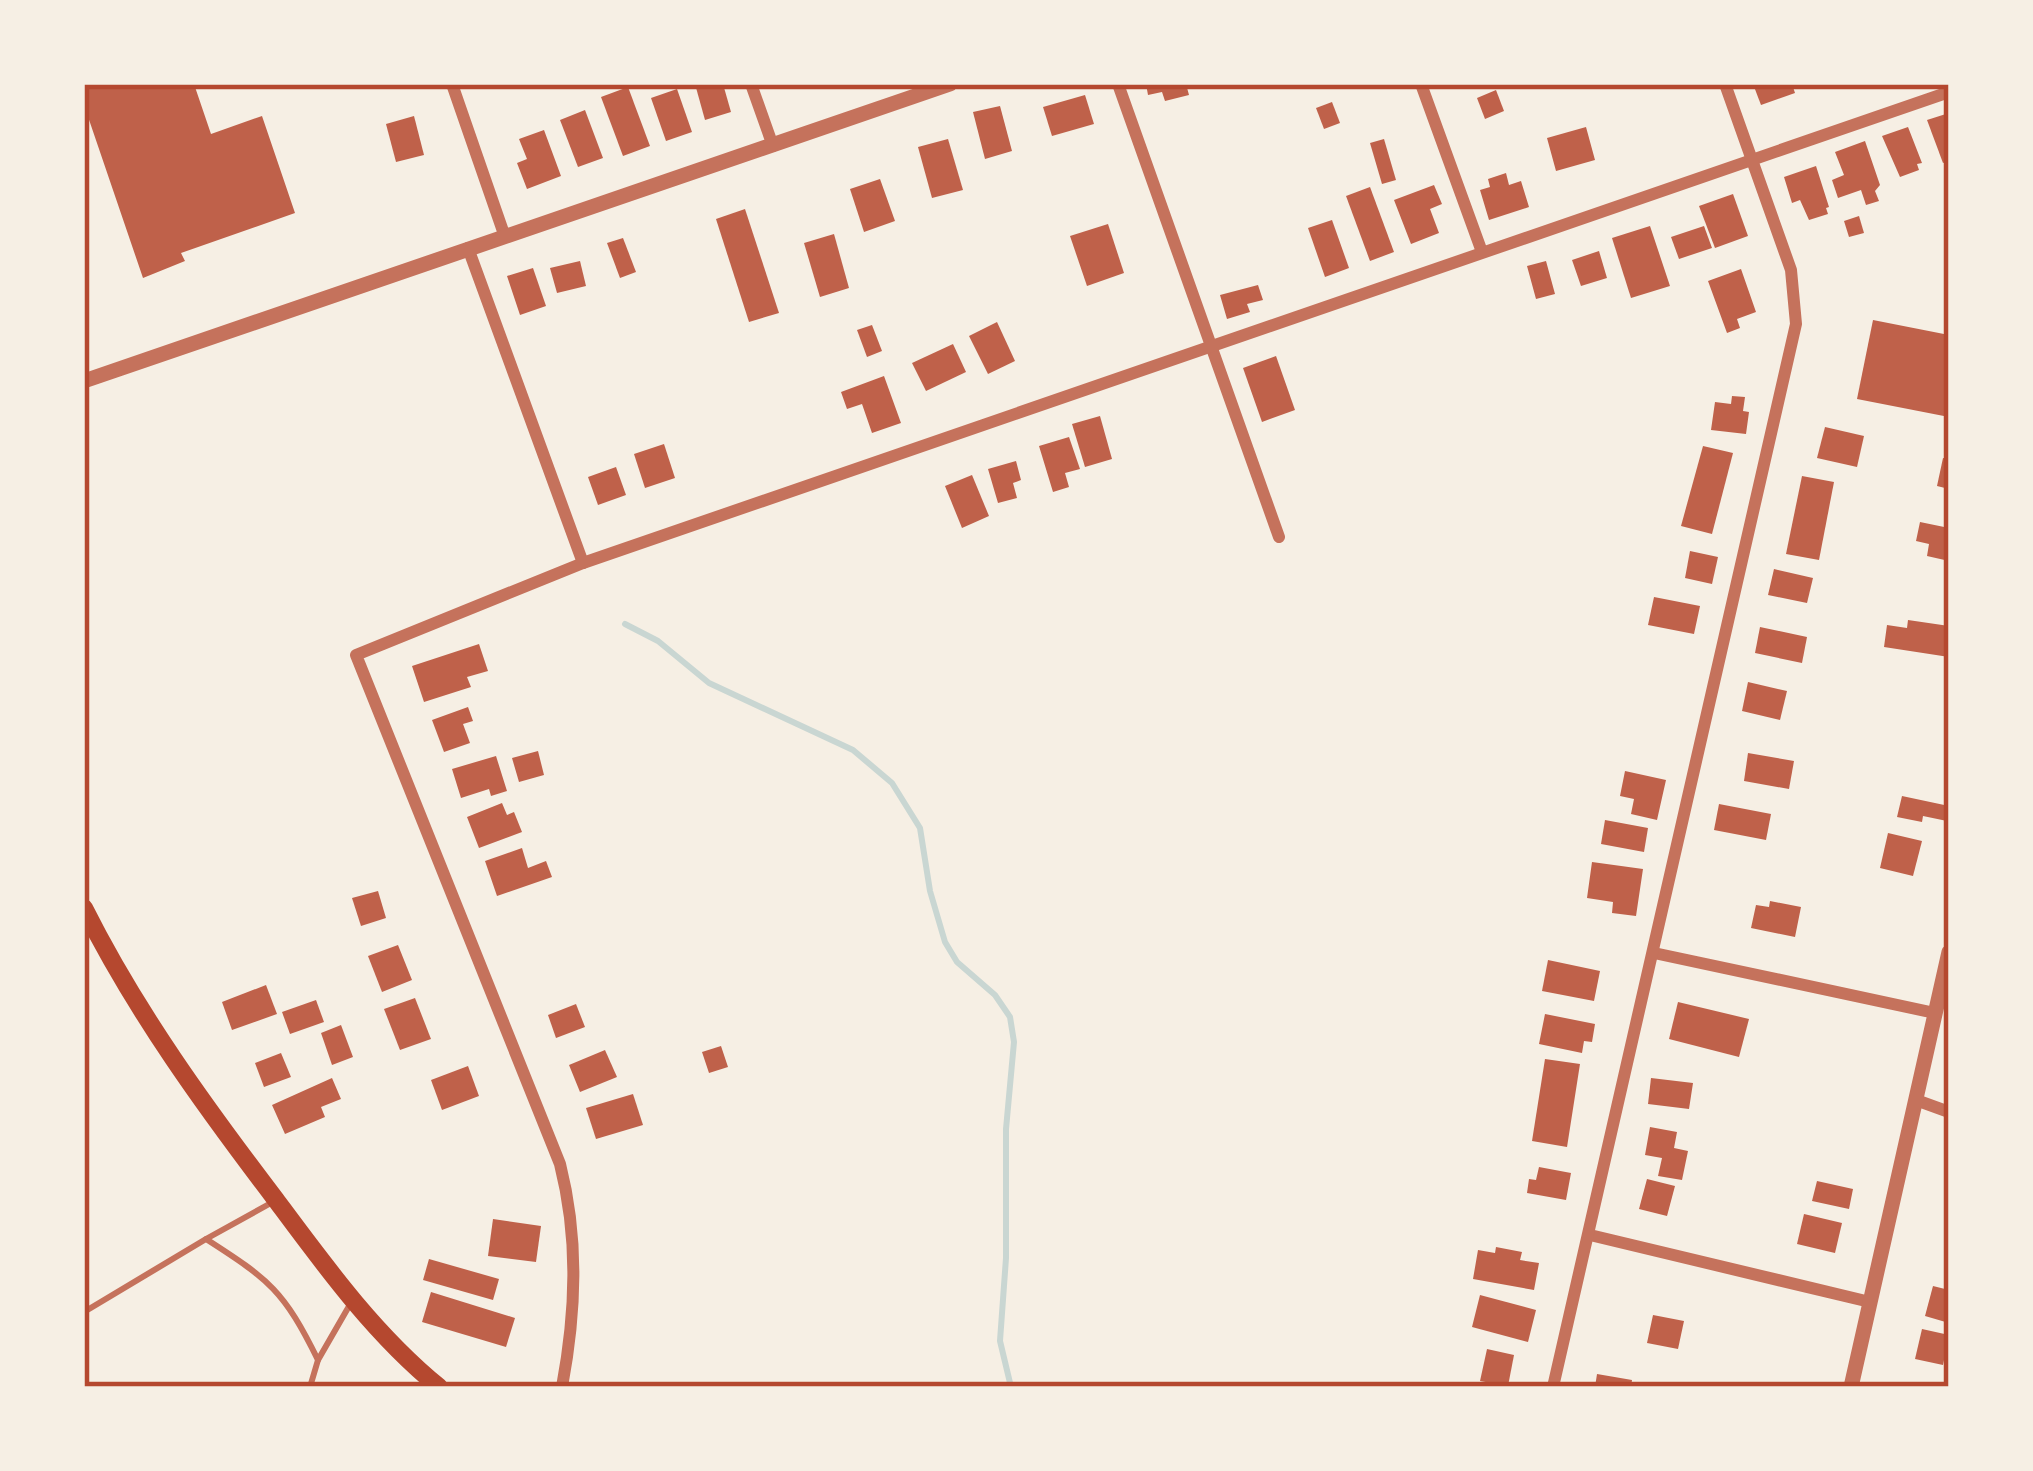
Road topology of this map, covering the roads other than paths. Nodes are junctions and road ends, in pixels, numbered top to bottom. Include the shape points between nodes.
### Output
1 (452, 84) edge
2 (751, 84) edge
3 (950, 84) edge
4 (1118, 84) edge
5 (1421, 84) edge
6 (1725, 84) edge
7 (1949, 92) edge
8 (773, 146) junction
9 (1751, 160) junction
10 (505, 237) junction
11 (468, 248) junction
12 (1482, 252) junction
13 (1213, 346) junction
14 (84, 381) edge
15 (1279, 538) dead end
16 (583, 563) junction
17 (84, 908) edge
18 (1949, 952) edge
19 (1654, 953) junction
20 (1935, 1012) junction
21 (1916, 1100) junction
22 (1949, 1112) edge
23 (275, 1200) junction
24 (1589, 1235) junction
25 (206, 1239) junction
26 (353, 1300) junction
27 (1870, 1302) junction
28 (84, 1312) edge
29 (318, 1360) junction
30 (431, 1384) edge
31 (310, 1387) edge
32 (562, 1387) edge
33 (1553, 1387) edge
34 (1851, 1387) edge

1 - 10 street
2 - 8 street
3 - 8 street
4 - 13 street
5 - 12 street
6 - 9 street
7 - 9 street
8 - 10 street
9 - 12 street
9 - 19 street via 1791,270 1796,324
10 - 11 street
11 - 14 street
11 - 16 street
12 - 13 street
13 - 15 street
13 - 16 street
16 - 32 street via 356,655 560,1164 575,1273
17 - 23 main road via 166,1047
18 - 20 street
19 - 20 street
19 - 24 street
20 - 21 street
21 - 22 street
21 - 27 street
23 - 25 lane
23 - 26 main road
24 - 27 street
24 - 33 street
25 - 28 lane
25 - 29 lane via 263,1276 295,1312
26 - 29 lane
26 - 30 main road
27 - 34 street
29 - 31 lane

